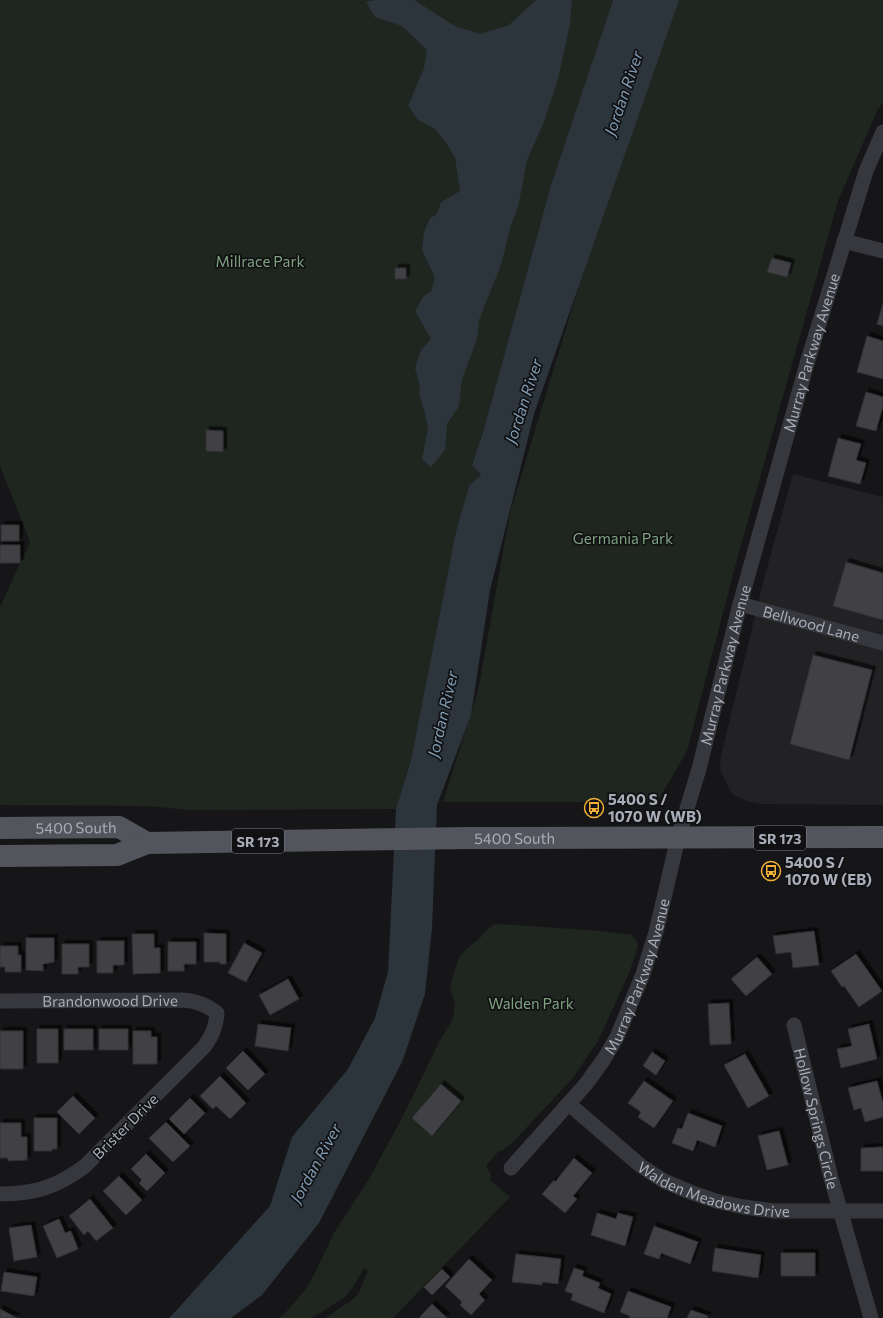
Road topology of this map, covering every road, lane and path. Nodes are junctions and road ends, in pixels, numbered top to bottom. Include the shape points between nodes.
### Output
1 (883, 132) edge
2 (844, 241) junction
3 (883, 251) edge
4 (740, 604) junction
5 (883, 644) edge
6 (0, 828) edge
7 (883, 837) edge
8 (678, 838) junction
9 (147, 843) junction
10 (0, 856) edge
11 (0, 1001) edge
12 (217, 1013) joint
13 (794, 1025) dead end
14 (569, 1104) junction
15 (511, 1168) dead end
16 (0, 1194) edge
17 (883, 1211) edge
18 (842, 1212) junction
19 (871, 1318) edge

1 - 2 street, Murray Parkway Avenue via 866,171
2 - 3 street
2 - 4 street, Murray Parkway Avenue
4 - 5 street, Bellwood Lane
4 - 8 street, Murray Parkway Avenue via 699,769
6 - 9 main road, 5400 South / SR 173 via 118,827
7 - 8 main road, 5400 South / SR 173
8 - 9 main road, 5400 South / SR 173
8 - 14 street, Murray Parkway Avenue via 656,932 628,1013 604,1059
9 - 10 main road, 5400 South / SR 173 via 117,855
11 - 12 street, Brandonwood Drive via 183,1000 210,1007
12 - 16 street, Brister Drive via 214,1031 204,1047 85,1166 67,1179 47,1188 26,1193
13 - 18 street, Hollow Springs Circle via 831,1178
14 - 15 street, Murray Parkway Avenue
14 - 18 street, Walden Meadows Drive via 641,1166 690,1192 716,1201 774,1211
17 - 18 street, Walden Meadows Drive
18 - 19 street, Hollow Springs Circle

